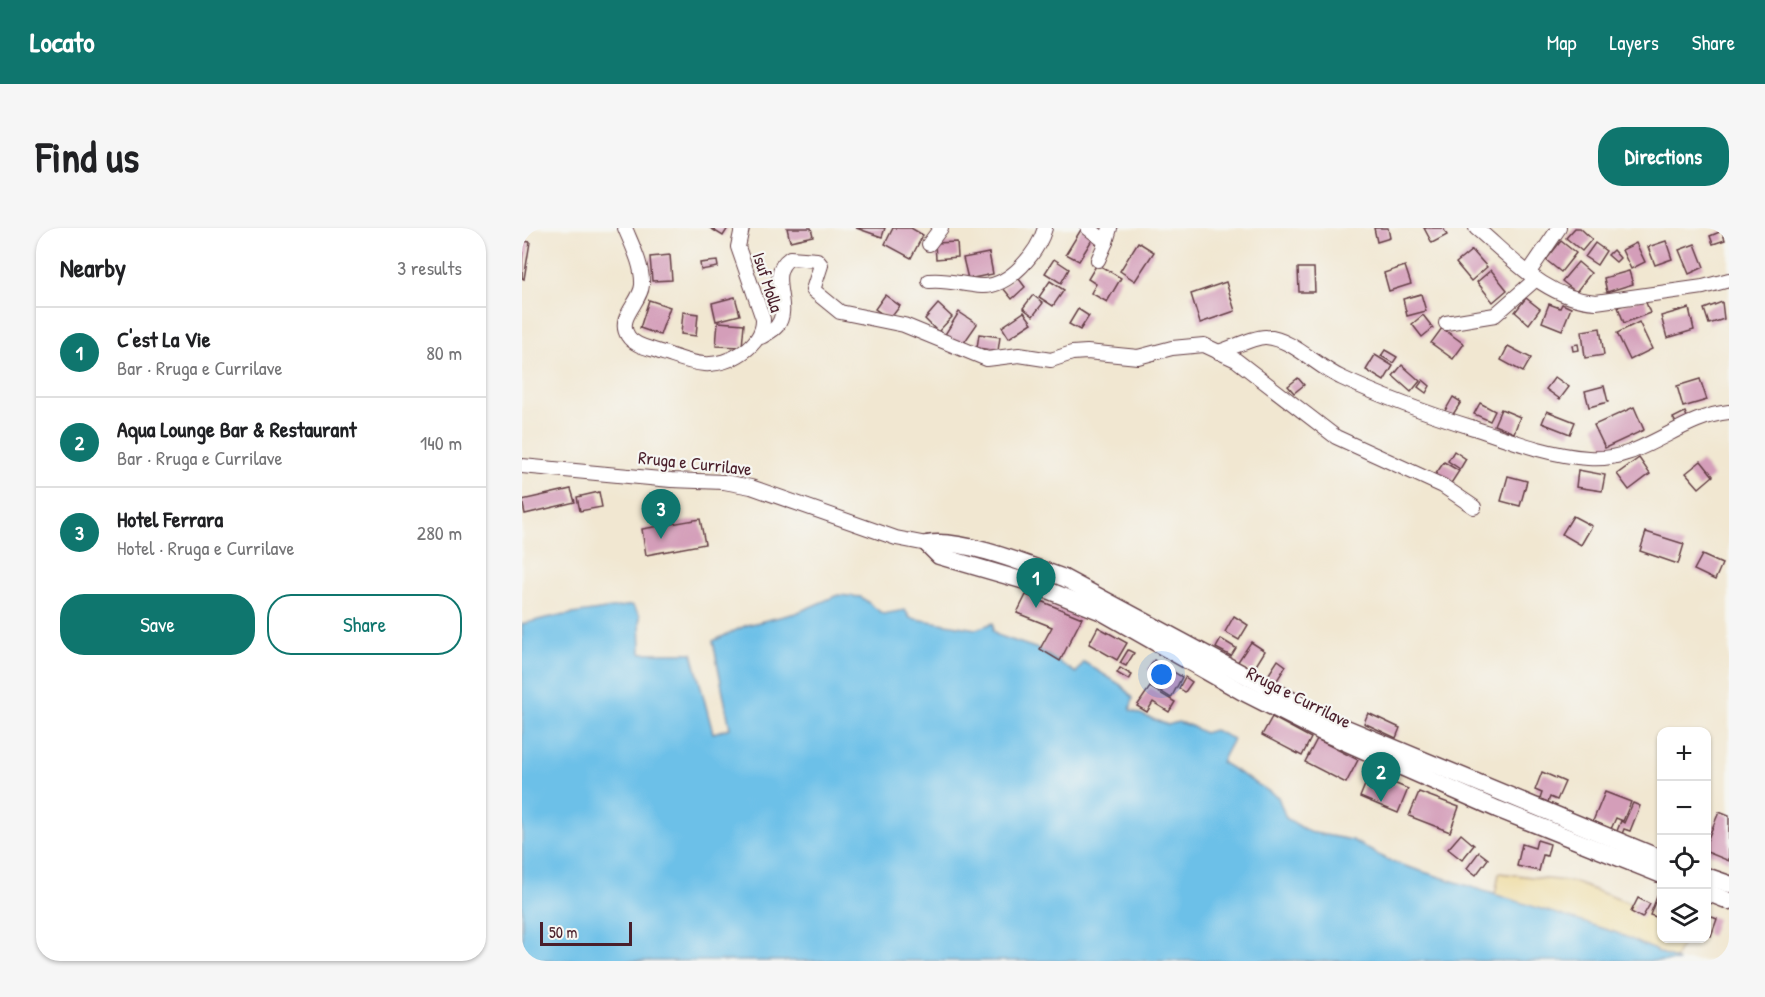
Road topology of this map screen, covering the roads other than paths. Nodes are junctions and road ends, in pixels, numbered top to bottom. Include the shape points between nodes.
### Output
1 (742, 228) edge
2 (941, 228) edge
3 (1045, 228) edge
4 (1088, 228) edge
5 (1110, 228) edge
6 (1476, 228) edge
7 (1559, 228) edge
8 (627, 229) edge
9 (1107, 242) junction
10 (929, 244) dead end
11 (1098, 260) dead end
12 (1532, 276) junction
13 (1729, 280) edge
14 (929, 281) dead end
15 (1446, 323) dead end
16 (760, 337) junction
17 (1218, 352) junction
18 (1729, 412) edge
19 (522, 466) edge
20 (1474, 507) dead end
21 (927, 544) junction
22 (1657, 857) edge
23 (1657, 873) edge
24 (1711, 877) edge
25 (1729, 884) edge
26 (1711, 894) edge
27 (1729, 901) edge

1 - 16 street, Isuf Molla via 738,247 763,319
2 - 10 street
3 - 14 street via 1033,253 1002,280 985,286
4 - 9 street
5 - 9 street
6 - 12 street
7 - 12 street
8 - 16 street, Isuf Molla via 642,286 624,327 637,344 708,365 754,345
9 - 11 street
12 - 13 street via 1563,296 1596,302
12 - 15 street via 1495,315
16 - 17 street via 776,327 782,315 778,281 781,268 790,258 818,260 820,271 813,290 840,312 904,325 987,359 1019,355 1051,360 1072,353 1094,352 1138,357 1204,345
17 - 18 street via 1266,337 1284,342 1341,378 1442,419 1538,450 1588,459 1620,456 1696,419
17 - 20 street via 1236,360 1336,437 1443,486
19 - 21 street, Rruga e Currilave via 751,487 896,538
21 - 22 main road, Rruga e Currilave via 942,541 1064,579 1334,723
21 - 23 main road, Rruga e Currilave via 939,556 1025,581 1092,608 1322,732
24 - 25 main road
26 - 27 main road

